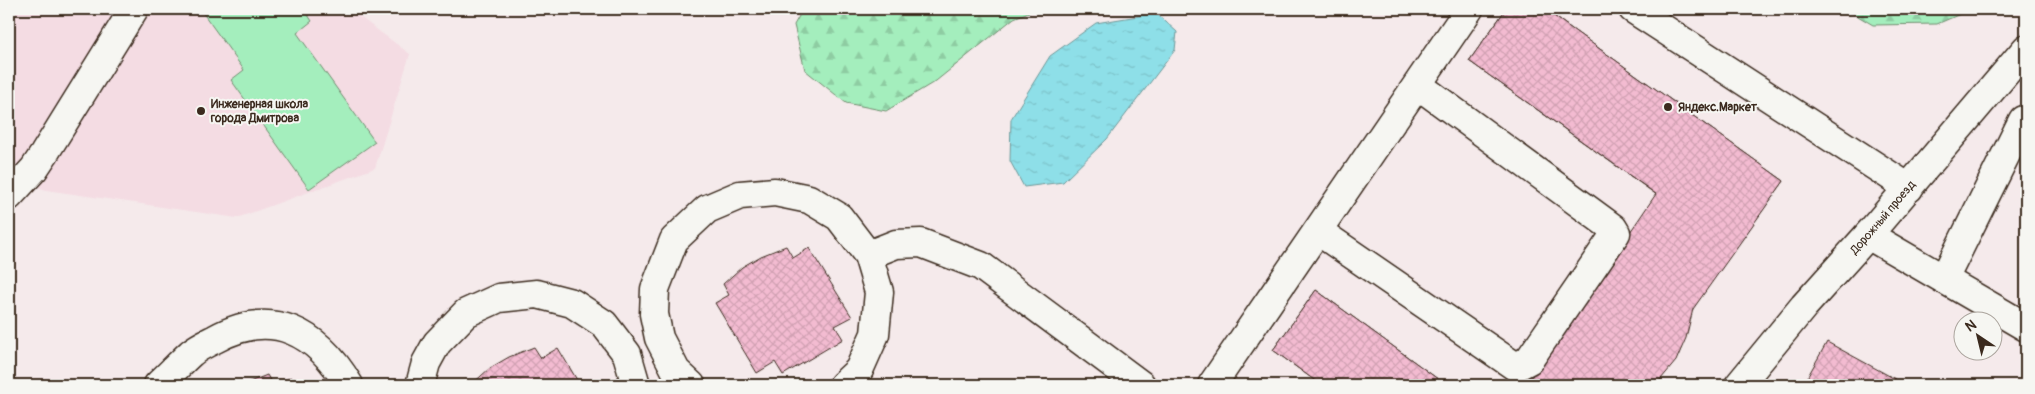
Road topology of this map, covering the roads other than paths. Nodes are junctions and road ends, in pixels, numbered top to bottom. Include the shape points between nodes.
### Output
1 (134, 9) edge
2 (1469, 9) edge
3 (1633, 9) edge
4 (2026, 49) edge
5 (1418, 85) junction
6 (2023, 120) dead end
7 (1909, 188) junction
8 (9, 196) edge
9 (1318, 231) junction
10 (1868, 235) junction
11 (868, 255) junction
12 (1944, 279) junction
13 (2026, 328) edge
14 (659, 338) junction
15 (627, 354) junction
16 (1226, 381) edge
17 (158, 385) edge
18 (349, 385) edge
19 (420, 385) edge
20 (636, 385) edge
21 (691, 385) edge
22 (843, 385) edge
23 (1141, 385) edge
24 (1739, 385) edge

1 - 8 street via 44,154
2 - 5 street
3 - 7 street
4 - 7 street, Дорожный проезд
5 - 9 street
5 - 9 street via 1616,233 1529,360 1516,367
6 - 12 street
7 - 10 street, Дорожный проезд
9 - 16 street
10 - 12 street
10 - 24 street, Дорожный проезд
11 - 14 street via 839,217 809,199 775,192 740,195 707,209 674,240 655,289 654,314
11 - 22 street via 879,292 875,334 859,370
11 - 23 street via 896,244 921,243 982,266
12 - 13 street
14 - 15 street
14 - 21 street via 676,371
15 - 19 street via 604,324 572,303 537,294 499,298 466,313 437,342 426,363
15 - 20 street
17 - 18 street via 192,352 231,330 260,324 289,328 314,344 338,368

